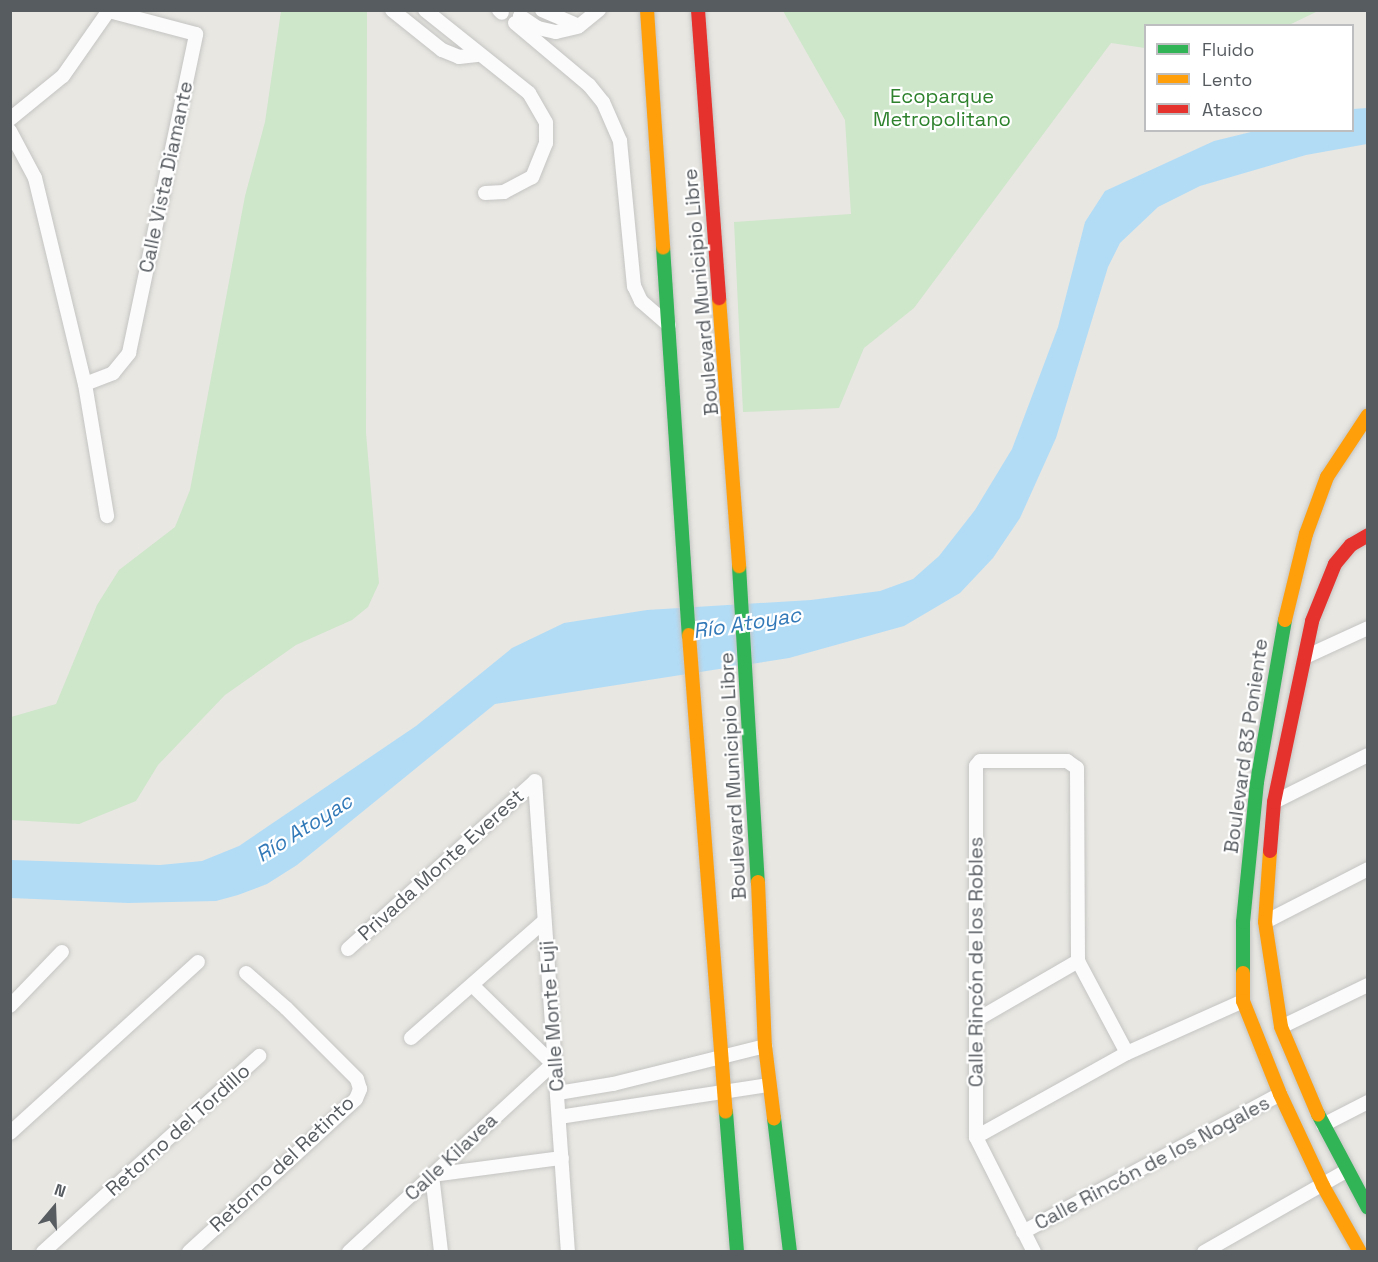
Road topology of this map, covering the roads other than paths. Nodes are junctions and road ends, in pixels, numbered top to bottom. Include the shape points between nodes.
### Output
1 (392, 10) edge
2 (425, 10) edge
3 (542, 10) edge
4 (599, 10) edge
5 (647, 10) edge
6 (698, 10) edge
7 (109, 11) edge
8 (579, 26) junction
9 (477, 55) junction
10 (10, 119) edge
11 (10, 131) edge
12 (485, 193) dead end
13 (669, 324) junction
14 (86, 384) junction
15 (1368, 415) edge
16 (107, 516) dead end
17 (1368, 535) edge
18 (1368, 628) edge
19 (1305, 657) junction
20 (1368, 755) edge
21 (535, 781) joint
22 (1274, 802) junction
23 (1368, 868) edge
24 (544, 921) junction
25 (1265, 922) junction
26 (348, 949) dead end
27 (62, 952) dead end
28 (1078, 961) junction
29 (198, 962) dead end
30 (246, 974) dead end
31 (1368, 985) edge
32 (473, 986) junction
33 (1243, 1001) junction
34 (10, 1006) edge
35 (978, 1019) junction
36 (1281, 1027) junction
37 (411, 1038) dead end
38 (765, 1046) junction
39 (1127, 1053) junction
40 (259, 1056) dead end
41 (722, 1058) junction
42 (553, 1064) junction
43 (768, 1085) junction
44 (558, 1092) junction
45 (724, 1092) junction
46 (1280, 1094) junction
47 (1368, 1102) edge
48 (559, 1117) junction
49 (1323, 1125) junction
50 (10, 1133) edge
51 (976, 1137) junction
52 (562, 1158) junction
53 (1346, 1171) junction
54 (432, 1175) junction
55 (1323, 1186) junction
56 (1368, 1208) edge
57 (1023, 1232) junction
58 (43, 1251) edge
59 (189, 1251) edge
60 (349, 1251) edge
61 (441, 1251) edge
62 (568, 1251) edge
63 (737, 1251) edge
64 (790, 1251) edge
65 (1034, 1251) edge
66 (1204, 1251) edge
67 (1360, 1251) edge

1 - 9 street via 442,50 459,57
2 - 9 street
3 - 8 street
4 - 8 street
5 - 13 main road, Boulevard Municipio Libre
6 - 38 main road, Boulevard Municipio Libre via 749,693
7 - 10 street via 63,76
7 - 14 street, Calle Vista Diamante via 196,34 129,353 113,373
8 - 13 street via 556,32 518,20 603,102 620,141 634,286 641,301
9 - 12 street via 529,93 546,123 546,143 532,177 512,189
11 - 14 street via 35,178
13 - 41 main road, Boulevard Municipio Libre
14 - 16 street
15 - 33 main road, Boulevard 83 Poniente via 1327,477 1306,534 1284,619 1250,833 1243,922
17 - 19 main road, Boulevard 83 Poniente via 1351,545 1323,587
18 - 19 street
19 - 22 main road, Boulevard 83 Poniente
20 - 22 street
21 - 24 street, Calle Monte Fuji
21 - 26 street, Privada Monte Everest
22 - 25 main road, Boulevard 83 Poniente
23 - 25 street
24 - 32 street
24 - 42 street, Calle Monte Fuji
25 - 36 main road, Boulevard 83 Poniente
27 - 34 street
28 - 35 street
28 - 35 street, Calle Rincón de los Robles via 1077,768 1067,761 980,761 976,766
28 - 39 street
29 - 50 street
30 - 59 street, Retorno del Retinto via 357,1079 360,1089 356,1099
31 - 36 street
32 - 37 street
32 - 42 street
33 - 39 street
33 - 46 main road, Boulevard 83 Poniente
35 - 51 street, Calle Rincón de los Robles
36 - 49 main road, Boulevard 83 Poniente
38 - 41 street
38 - 43 main road, Boulevard Municipio Libre
39 - 51 street
40 - 58 street, Retorno del Tordillo
41 - 44 street
41 - 45 main road, Boulevard Municipio Libre
42 - 44 street, Calle Monte Fuji
42 - 54 street, Calle Kilavea
43 - 45 street
43 - 64 main road, Boulevard Municipio Libre
44 - 48 street, Calle Monte Fuji
45 - 48 street
45 - 63 main road, Boulevard Municipio Libre
46 - 55 main road, Boulevard 83 Poniente
46 - 57 street, Calle Rincón de los Nogales
47 - 49 street
48 - 52 street, Calle Monte Fuji
49 - 53 main road, Boulevard 83 Poniente
51 - 57 street, Calle Rincón de los Robles
52 - 54 street
52 - 62 street, Calle Monte Fuji
53 - 55 street
53 - 56 main road, Boulevard 83 Poniente
54 - 60 street, Calle Kilavea
54 - 61 street
55 - 66 street
55 - 67 main road, Boulevard 83 Poniente
57 - 65 street, Calle Rincón de los Robles

